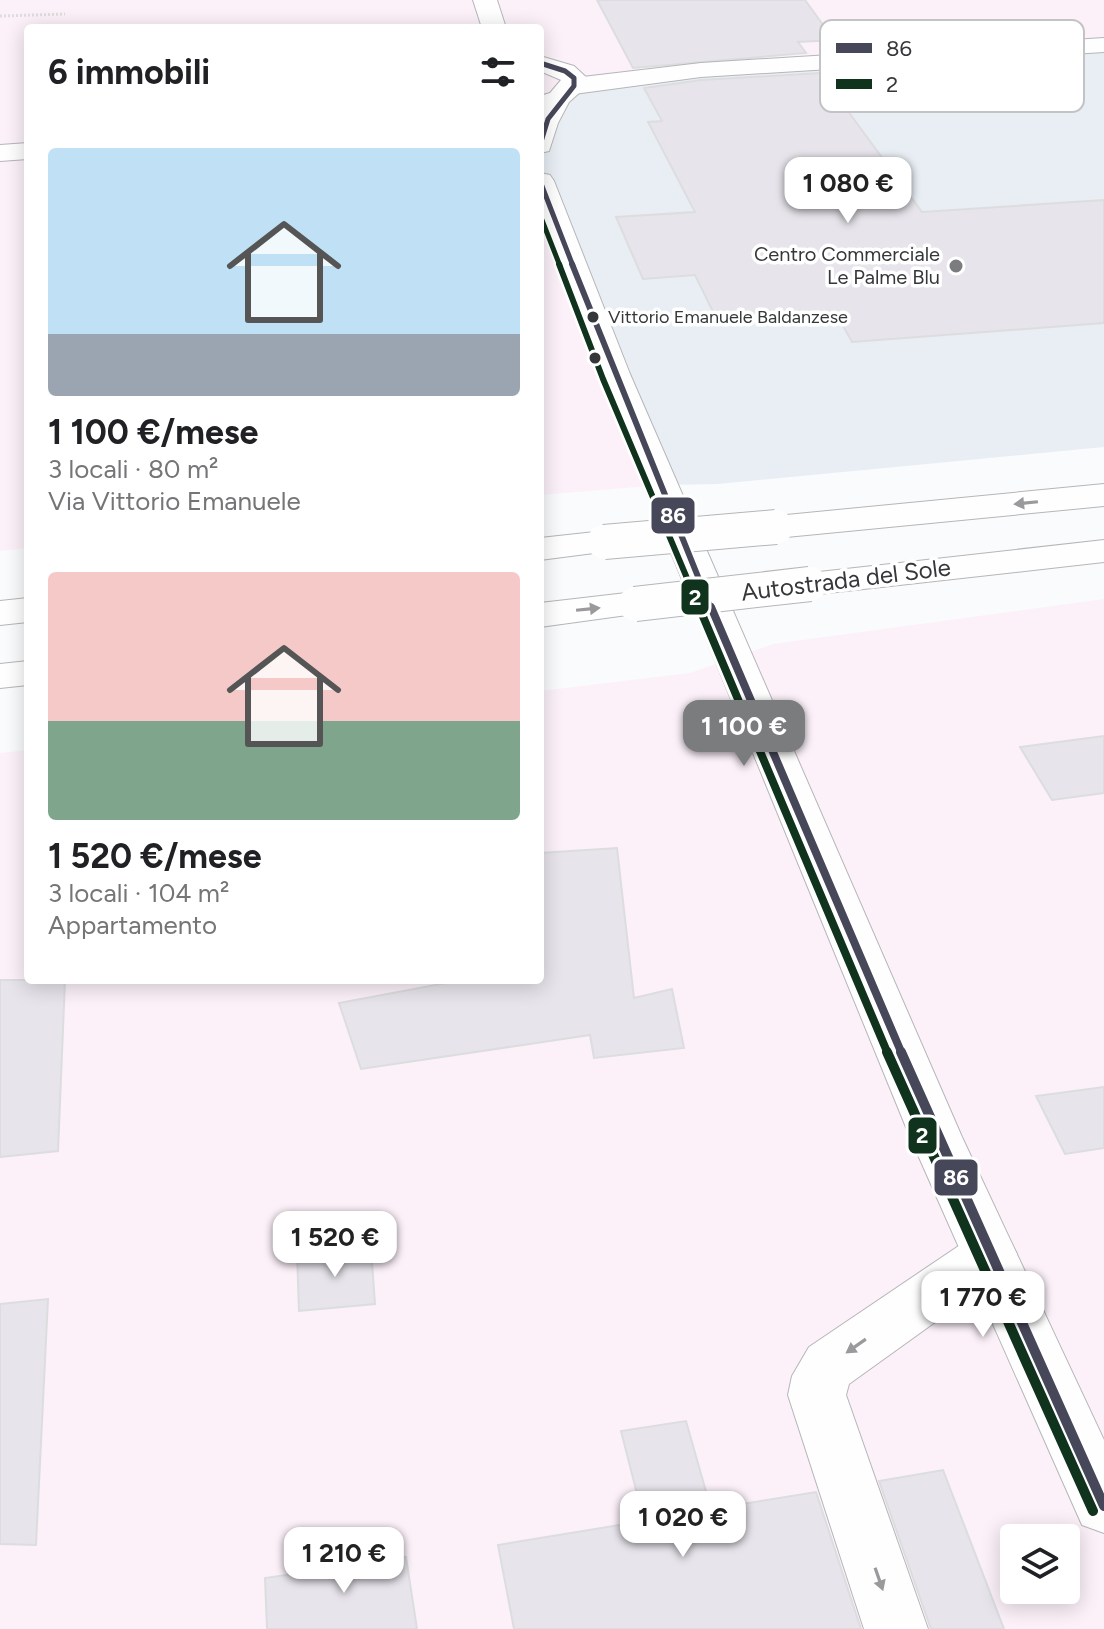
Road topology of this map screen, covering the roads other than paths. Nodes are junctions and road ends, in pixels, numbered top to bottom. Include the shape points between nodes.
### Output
1 (485, 0) edge
2 (493, 24) edge
3 (1104, 45) edge
4 (1084, 46) edge
5 (820, 63) edge
6 (544, 68) edge
7 (560, 90) edge
8 (544, 127) edge
9 (24, 151) edge
10 (0, 153) edge
11 (544, 191) edge
12 (1104, 495) edge
13 (563, 546) edge
14 (1104, 551) edge
15 (24, 582) edge
16 (0, 585) edge
17 (24, 610) edge
18 (0, 613) edge
19 (544, 615) edge
20 (24, 673) edge
21 (0, 676) edge
22 (989, 1254) junction
23 (1104, 1506) edge
24 (896, 1629) edge

1 - 2 main road
3 - 4 main road
5 - 7 main road via 701,70
6 - 7 main road
7 - 8 main road
9 - 10 main road
11 - 22 main road via 620,388
12 -> 13 main road, bridge
19 -> 14 main road, Autostrada del Sole, bridge
15 - 16 main road
17 - 18 main road
20 - 21 main road
22 - 23 main road
22 -> 24 main road via 830,1364 821,1376 817,1395

